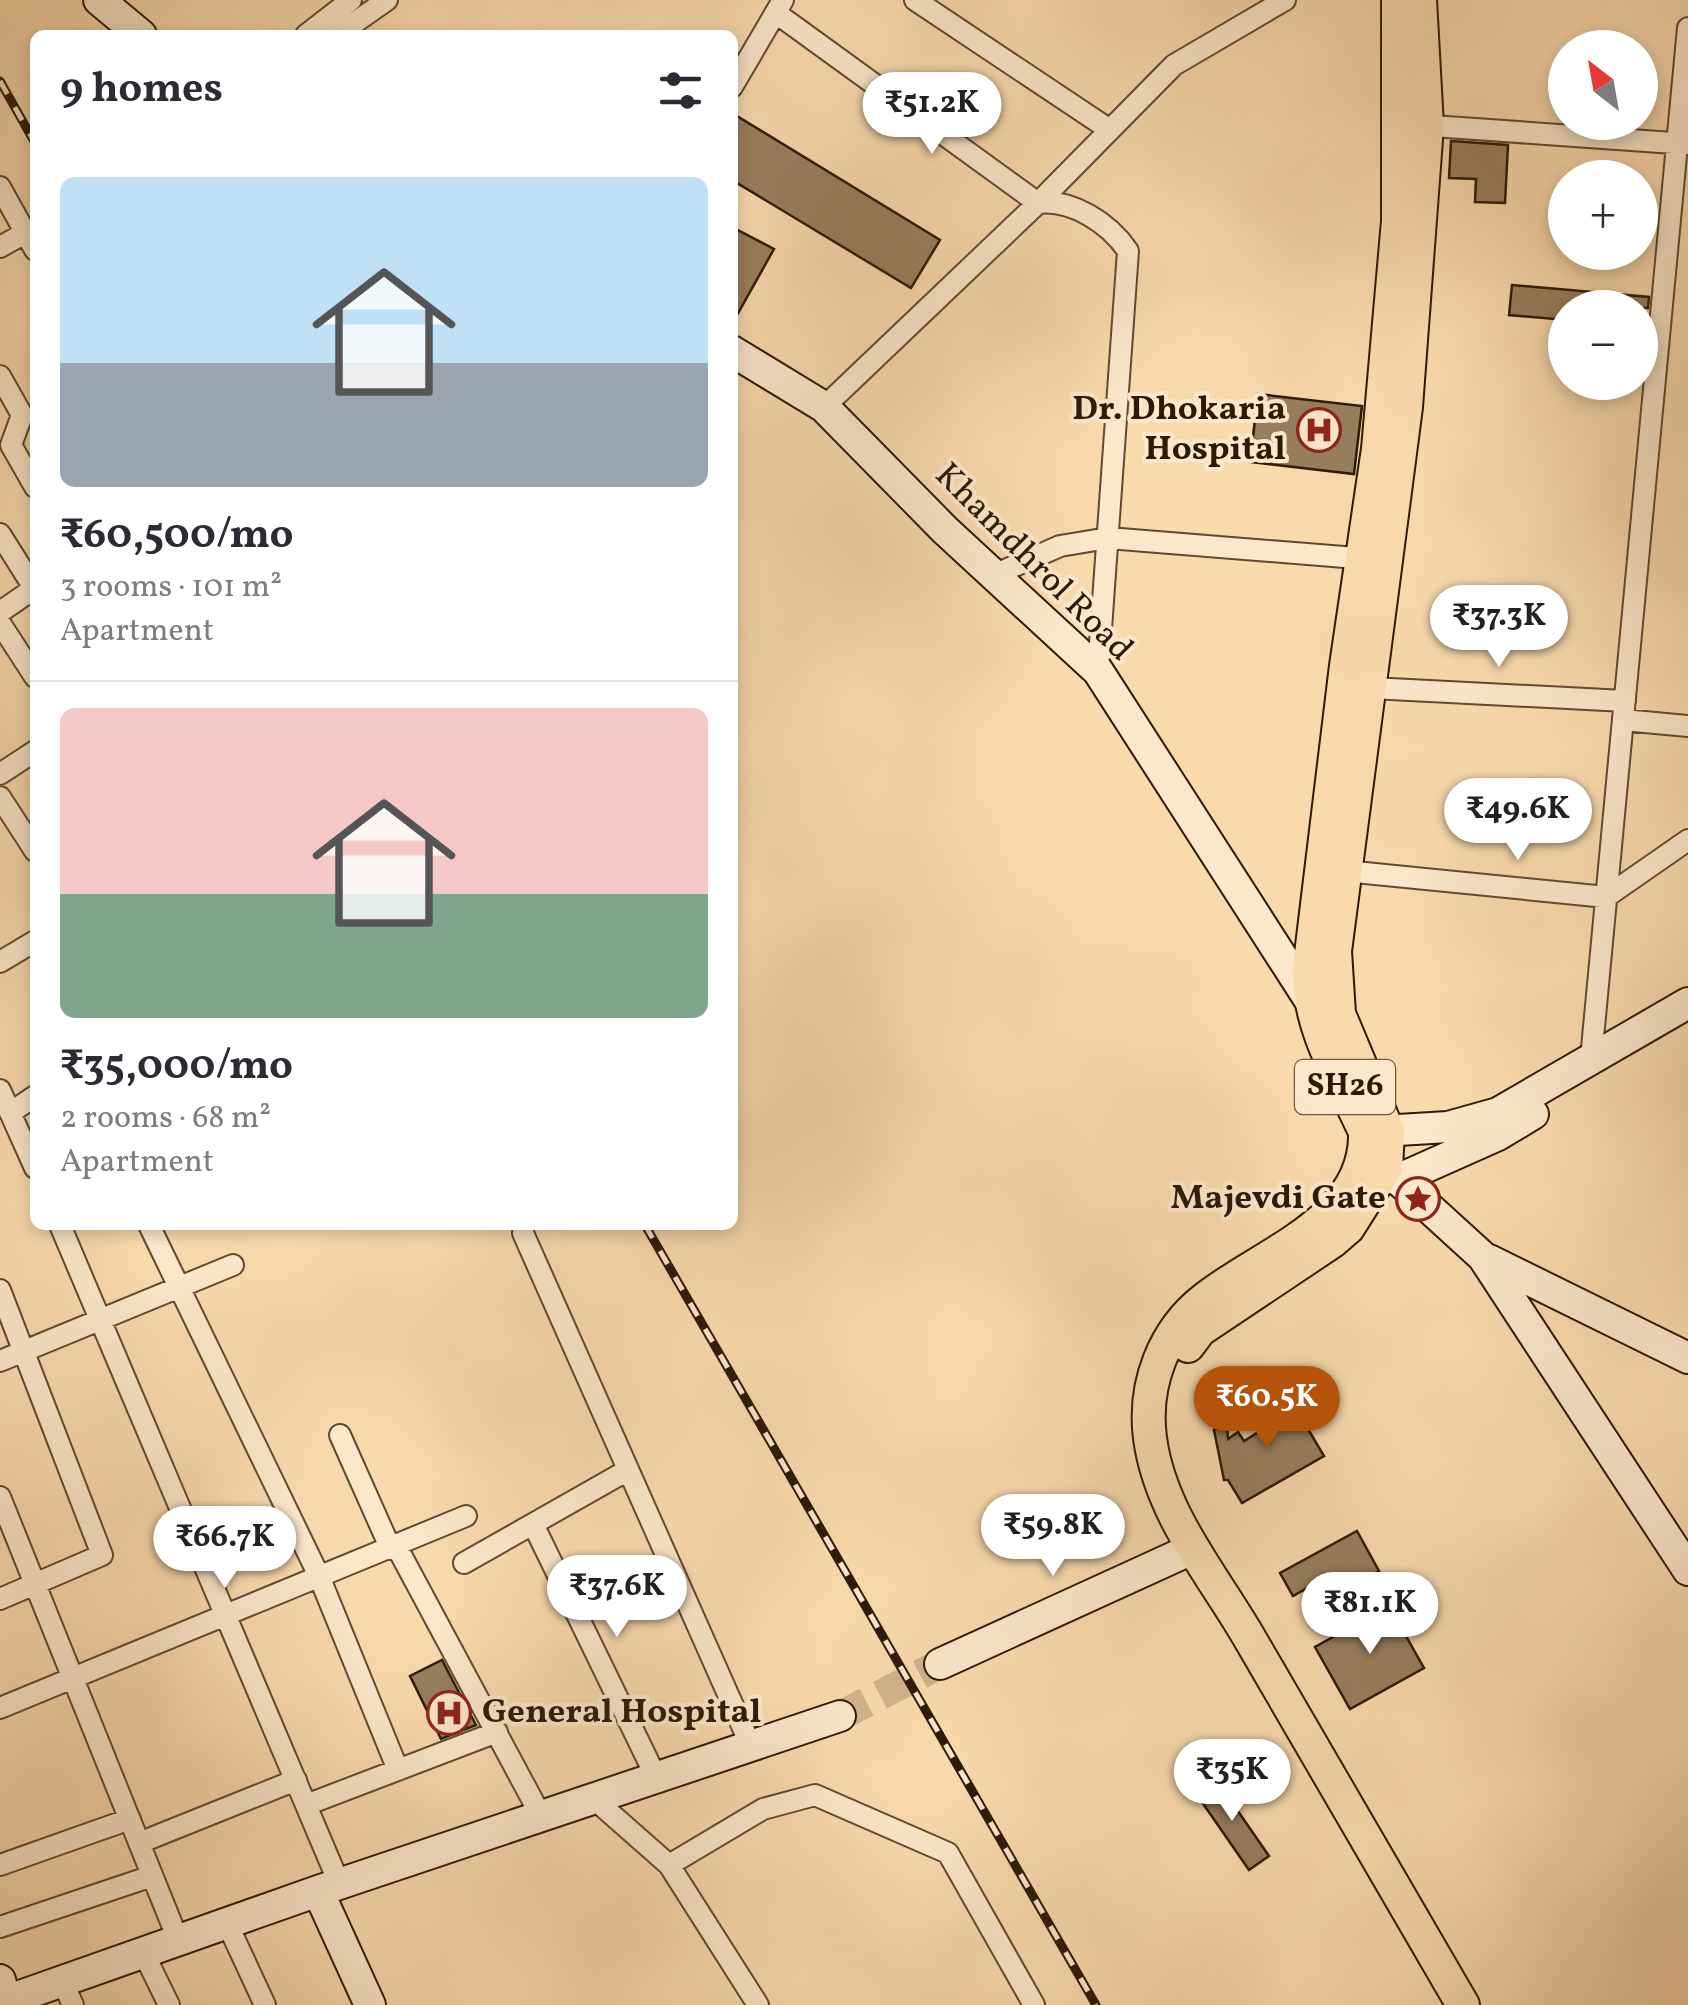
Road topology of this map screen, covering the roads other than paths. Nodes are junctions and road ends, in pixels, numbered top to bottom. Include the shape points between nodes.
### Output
1 (99, 0) edge
2 (350, 0) edge
3 (386, 0) edge
4 (916, 0) edge
5 (1285, 0) edge
6 (1398, 0) edge
7 (1420, 0) edge
8 (779, 6) edge
9 (1688, 28) edge
10 (135, 30) edge
11 (312, 30) edge
12 (344, 30) edge
13 (738, 77) edge
14 (1414, 125) junction
15 (1110, 130) junction
16 (1683, 144) edge
17 (0, 187) edge
18 (1038, 203) junction
19 (30, 242) edge
20 (0, 248) edge
21 (738, 355) edge
22 (0, 376) edge
23 (824, 407) junction
24 (30, 480) edge
25 (0, 534) edge
26 (1108, 538) junction
27 (1375, 559) junction
28 (994, 575) junction
29 (30, 580) edge
30 (30, 591) edge
31 (0, 612) edge
32 (0, 623) edge
33 (30, 669) edge
34 (1098, 671) junction
35 (1372, 688) junction
36 (1624, 711) junction
37 (1688, 726) edge
38 (30, 754) edge
39 (0, 774) edge
40 (0, 797) edge
41 (1688, 840) edge
42 (30, 843) edge
43 (1345, 870) junction
44 (1606, 898) junction
45 (30, 951) edge
46 (0, 962) edge
47 (1309, 999) junction
48 (1688, 1003) edge
49 (1339, 1014) junction
50 (1688, 1026) edge
51 (1591, 1060) junction
52 (0, 1090) edge
53 (30, 1099) edge
54 (10, 1113) junction
55 (1381, 1152) junction
56 (30, 1153) edge
57 (62, 1230) edge
58 (151, 1230) edge
59 (523, 1233) dead end
60 (1483, 1257) junction
61 (233, 1266) dead end
62 (179, 1288) junction
63 (0, 1290) edge
64 (102, 1319) junction
65 (26, 1350) junction
66 (1688, 1358) edge
67 (0, 1361) edge
68 (340, 1435) dead end
69 (628, 1470) junction
70 (0, 1497) edge
71 (466, 1516) dead end
72 (533, 1524) junction
73 (389, 1545) junction
74 (1192, 1548) junction
75 (464, 1563) dead end
76 (1688, 1570) edge
77 (319, 1576) junction
78 (37, 1583) junction
79 (0, 1598) edge
80 (228, 1617) junction
81 (940, 1664) tunnel mouth
82 (75, 1678) junction
83 (0, 1708) edge
84 (840, 1716) tunnel mouth
85 (496, 1732) junction
86 (751, 1746) junction
87 (398, 1770) junction
88 (656, 1778) junction
89 (296, 1780) junction
90 (594, 1798) junction
91 (306, 1805) junction
92 (541, 1816) junction
93 (130, 1820) junction
94 (139, 1843) junction
95 (670, 1864) junction
96 (0, 1865) edge
97 (152, 1876) junction
98 (328, 1887) junction
99 (227, 1923) junction
100 (0, 1927) edge
101 (178, 1942) junction
102 (143, 1952) junction
103 (67, 1993) edge
104 (4, 1995) edge
105 (169, 2005) edge
106 (265, 2005) edge
107 (370, 2005) edge
108 (758, 2005) edge
109 (1034, 2005) edge
110 (1462, 2005) edge
111 (1477, 2005) edge

1 - 10 street
2 - 11 street
3 - 12 street
4 - 15 street
5 - 15 street via 1174,66
6 - 14 main road, SH26
7 - 14 main road, SH26
8 - 13 street
8 - 18 street
9 - 16 street
14 - 16 street
14 - 27 main road, SH26 via 1398,221
15 - 18 street
16 - 36 street
17 - 19 street
18 - 23 street
18 - 26 street via 1070,205 1119,237 1128,251
19 - 20 street
21 - 23 street, Khamdhrol Road
22 - 24 street via 21,411 12,451
23 - 28 street, Khamdhrol Road
25 - 29 street
26 - 27 street
26 - 28 street via 1060,546
26 - 34 street
27 - 35 main road, SH26
27 - 47 main road, SH26
28 - 34 street, Khamdhrol Road
30 - 31 street
32 - 33 street
34 - 47 street, Khamdhrol Road
35 - 36 street
35 - 43 main road, SH26
36 - 37 street
36 - 44 street
38 - 39 street
40 - 42 street
41 - 44 street
43 - 44 street
43 - 49 main road, SH26 via 1335,951
44 - 51 street
45 - 46 street
47 - 49 street
47 - 55 main road, SH26
48 - 51 street
49 - 55 main road, SH26
50 - 55 street via 1498,1136
51 - 55 street via 1498,1113
52 - 54 street
53 - 54 street
54 - 56 street
55 - 60 street
55 - 74 main road, SH26 via 1300,1239 1179,1319 1162,1351 1149,1404 1150,1436 1157,1472
55 - 111 main road via 1340,1235 1200,1330 1173,1376 1171,1443 1211,1545
57 - 64 street
58 - 62 street
59 - 69 street
60 - 66 street
60 - 76 street
61 - 62 street
62 - 64 street
62 - 77 street
63 - 65 street
64 - 65 street
64 - 80 street
65 - 67 street
65 - 78 street via 102,1555
68 - 73 street
69 - 72 street
69 - 86 street
70 - 78 street
71 - 73 street
72 - 75 street
72 - 88 street
73 - 77 street
73 - 85 street via 400,1553
74 - 81 street
74 - 110 main road, SH26
77 - 80 street
77 - 87 street
78 - 79 street
78 - 82 street
80 - 82 street
80 - 89 street
82 - 83 street
82 - 93 street
84 - 86 street
85 - 87 street
85 - 92 street
86 - 88 street
87 - 91 street
88 - 90 street
89 - 91 street
89 - 94 street
90 - 92 street
90 - 95 street
91 - 98 street
92 - 98 street
93 - 94 street
93 - 96 street
94 - 97 street
95 - 108 street
95 - 109 street via 763,1809 815,1795 948,1853
97 - 100 street
97 - 101 street
98 - 99 street
98 - 107 street
99 - 101 street
99 - 106 street
101 - 102 street
102 - 103 street
102 - 105 street
103 - 104 street

